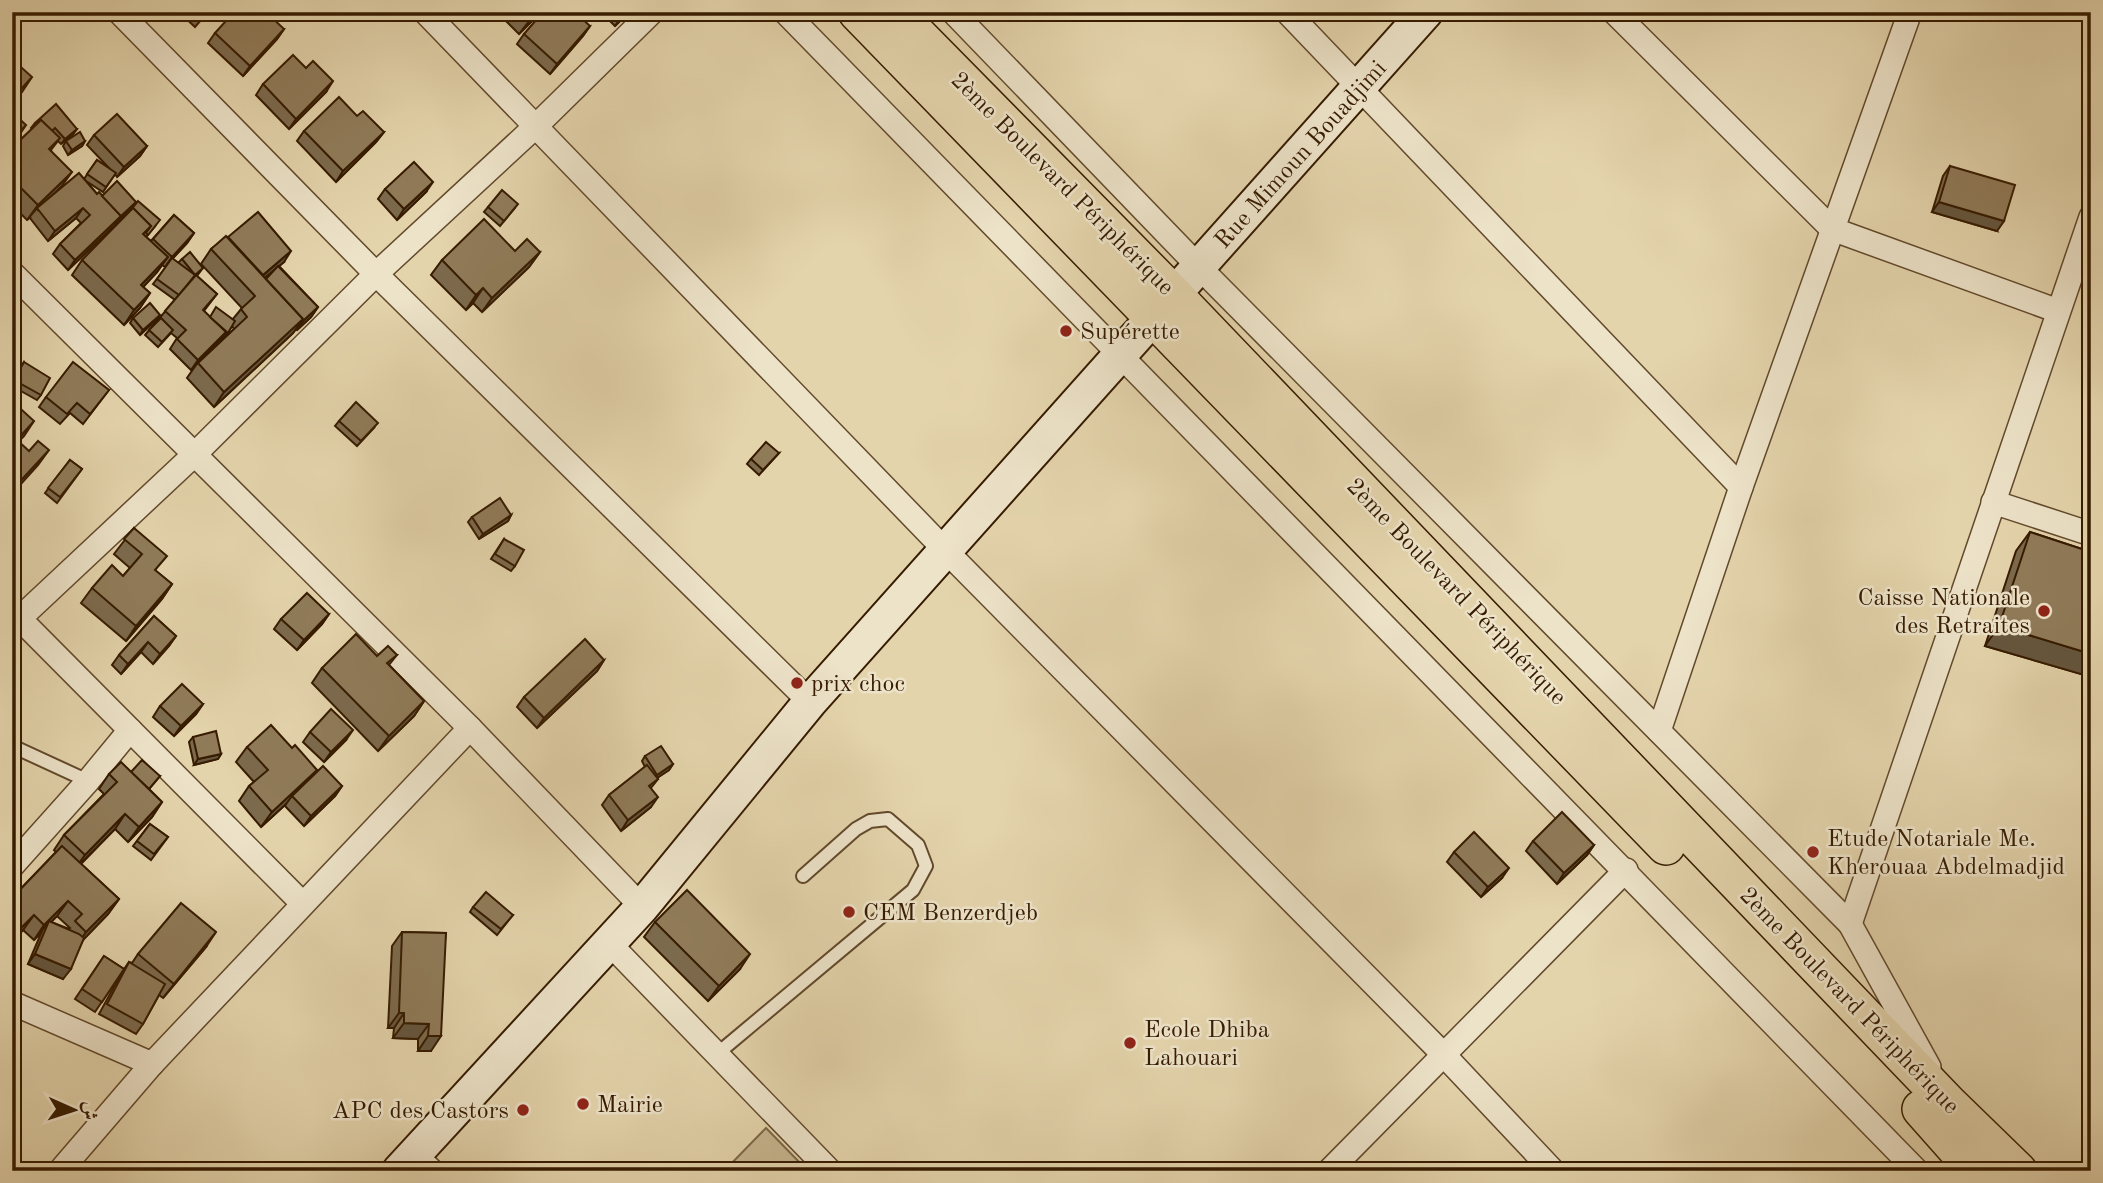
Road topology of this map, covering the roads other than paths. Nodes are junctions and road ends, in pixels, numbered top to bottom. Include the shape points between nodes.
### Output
1 (119, 12) edge
2 (425, 12) edge
3 (652, 12) edge
4 (785, 12) edge
5 (857, 12) edge
6 (895, 12) edge
7 (953, 12) edge
8 (1287, 12) edge
9 (1426, 12) edge
10 (1614, 12) edge
11 (1910, 12) edge
12 (1359, 87) junction
13 (536, 126) junction
14 (2091, 217) edge
15 (1832, 229) junction
16 (1199, 267) junction
17 (12, 274) edge
18 (376, 274) junction
19 (1163, 305) junction
20 (2058, 311) junction
21 (1118, 355) junction
22 (195, 454) junction
23 (1741, 487) junction
24 (1993, 502) junction
25 (2091, 534) edge
26 (946, 551) junction
27 (16, 614) edge
28 (810, 702) junction
29 (470, 728) junction
30 (131, 730) junction
31 (1660, 731) junction
32 (12, 746) edge
33 (88, 781) junction
34 (12, 866) edge
35 (1626, 870) junction
36 (803, 876) dead end
37 (303, 904) junction
38 (642, 907) junction
39 (1850, 924) junction
40 (610, 944) junction
41 (12, 1003) edge
42 (718, 1055) junction
43 (1443, 1055) junction
44 (152, 1064) junction
45 (1948, 1103) junction
46 (415, 1165) edge
47 (60, 1171) edge
48 (830, 1171) edge
49 (1329, 1171) edge
50 (1553, 1171) edge
51 (1917, 1171) edge
52 (1976, 1171) edge
53 (2018, 1171) edge

1 - 18 street
2 - 13 street
3 - 13 street
4 - 21 street
5 - 19 main road, 2ème Boulevard Périphérique
6 - 19 main road, 2ème Boulevard Périphérique
7 - 16 street
8 - 12 street
9 - 12 street, Rue Mimoun Bouadjimi
10 - 15 street
11 - 15 street
12 - 16 street, Rue Mimoun Bouadjimi
12 - 23 street
13 - 18 street
13 - 26 street
14 - 20 street
15 - 20 street
15 - 23 street
16 - 19 street, Rue Mimoun Bouadjimi
16 - 31 street
17 - 22 street
18 - 22 street
18 - 28 street
19 - 21 street, Rue Mimoun Bouadjimi
19 - 45 main road, 2ème Boulevard Périphérique
19 - 52 main road, 2ème Boulevard Périphérique
20 - 24 street
21 - 26 street, Rue Mimoun Bouadjimi
21 - 35 street
22 - 27 street
22 - 29 street
23 - 31 street
24 - 25 street
24 - 39 street
26 - 28 street, Rue Mimoun Bouadjimi
26 - 43 street
27 - 30 street
28 - 38 street, Rue Mimoun Bouadjimi
29 - 37 street
29 - 38 street
30 - 33 street
30 - 37 street
31 - 39 street
32 - 33 lane
33 - 34 street
35 - 43 street
35 - 51 street
36 - 42 lane via 856,829 888,819 918,845 926,866 913,890
37 - 44 street
38 - 40 street, Rue Mimoun Bouadjimi
39 - 45 street
40 - 42 street
40 - 46 street, Rue Mimoun Bouadjimi
41 - 44 street
42 - 48 street
43 - 49 street
43 - 50 street
44 - 47 street
45 - 53 main road, 2ème Boulevard Périphérique

